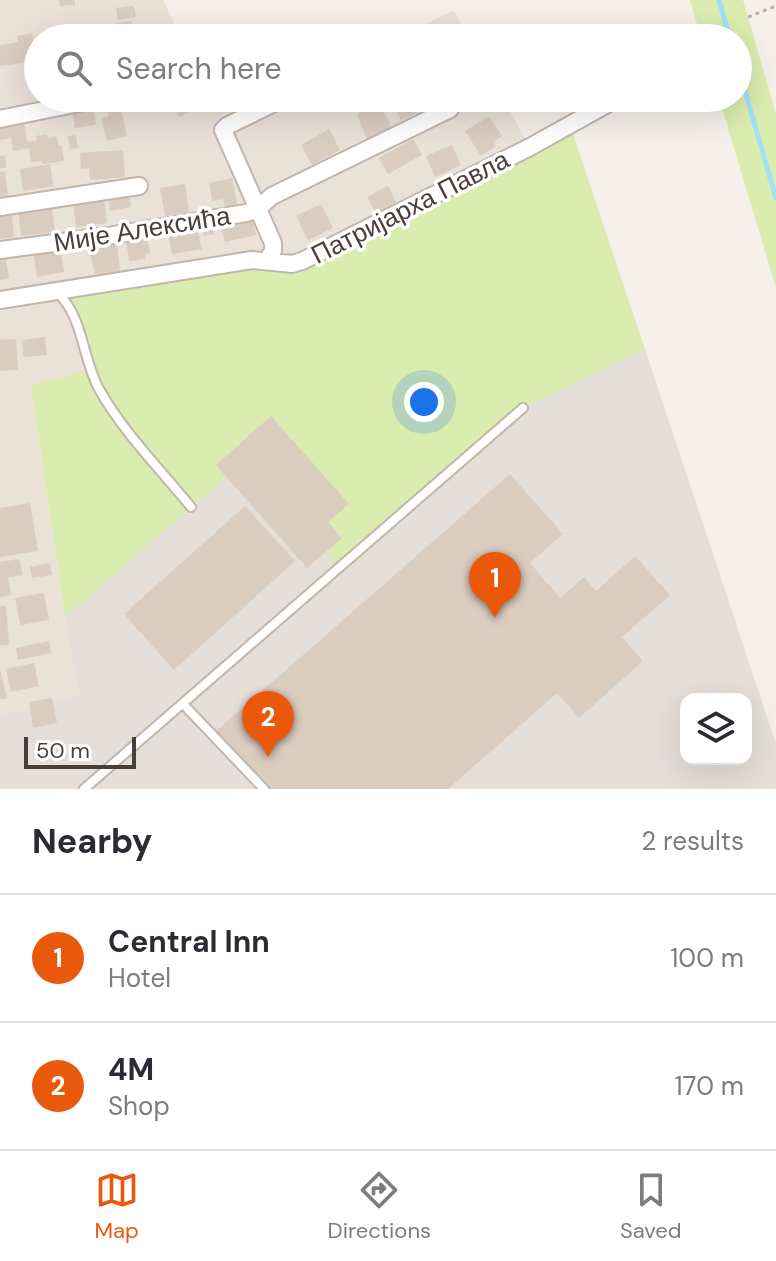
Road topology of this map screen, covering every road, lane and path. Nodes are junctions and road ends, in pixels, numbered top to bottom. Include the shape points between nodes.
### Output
1 (776, 6) edge
2 (748, 17) dead end
3 (35, 112) edge
4 (256, 112) edge
5 (444, 112) edge
6 (593, 112) edge
7 (0, 119) edge
8 (139, 186) dead end
9 (0, 207) edge
10 (256, 210) junction
11 (0, 250) edge
12 (267, 260) junction
13 (58, 293) junction
14 (0, 300) edge
15 (523, 408) dead end
16 (191, 507) dead end
17 (184, 705) junction
18 (84, 789) edge
19 (264, 789) edge

1 - 2 path
3 - 7 street
4 - 10 street via 223,130
5 - 10 street, Мије Алексића via 272,196
6 - 12 street, Патријарха Павла via 315,256 292,264
8 - 9 street
10 - 11 street, Мије Алексића
10 - 12 street via 273,243
12 - 13 street, Патријарха Павла
13 - 14 street, Патријарха Павла
13 - 16 lane via 73,311 90,370 111,410
15 - 17 lane
17 - 18 lane
17 - 19 lane

